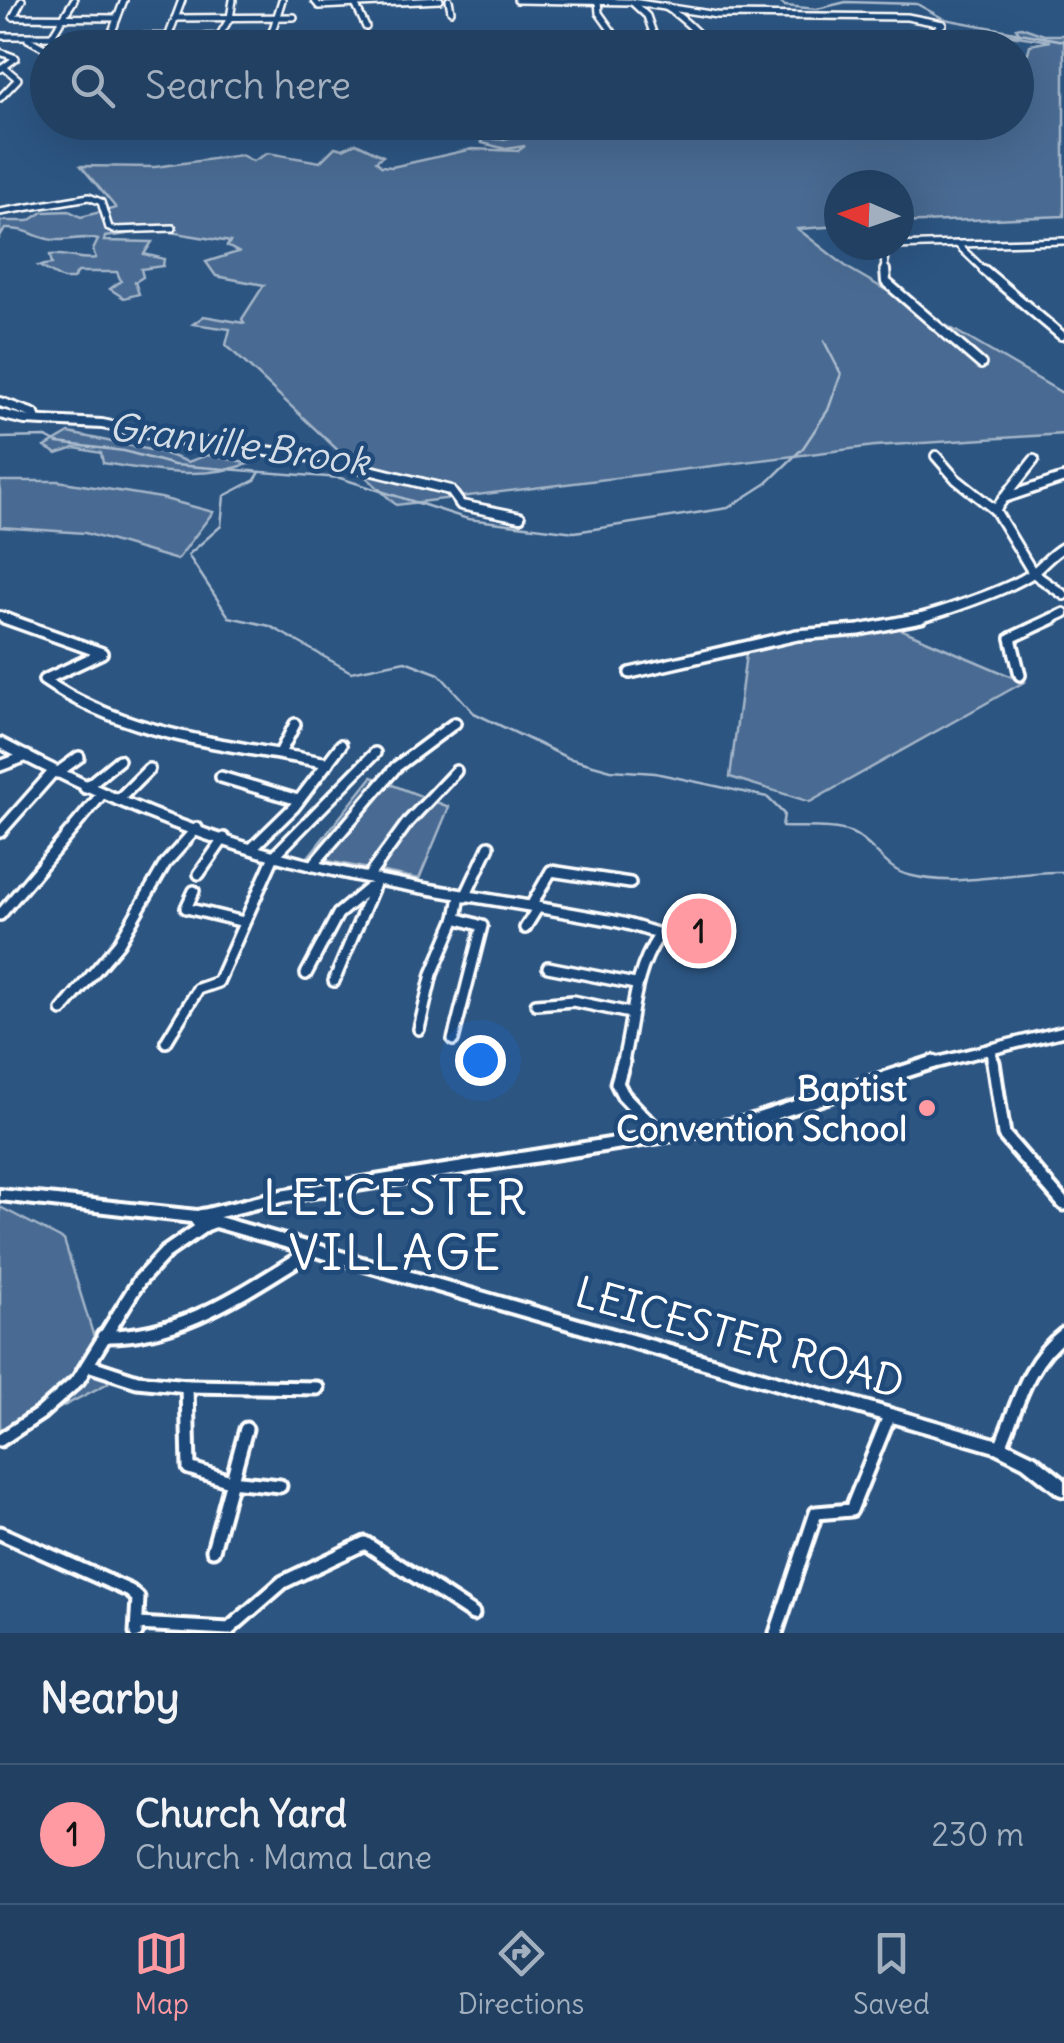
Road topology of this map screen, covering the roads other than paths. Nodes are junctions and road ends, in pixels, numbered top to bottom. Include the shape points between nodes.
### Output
1 (22, 0) edge
2 (74, 0) edge
3 (124, 0) edge
4 (182, 0) edge
5 (234, 0) edge
6 (282, 0) edge
7 (314, 0) edge
8 (440, 0) edge
9 (450, 0) edge
10 (516, 0) edge
11 (593, 1) edge
12 (632, 2) edge
13 (356, 4) junction
14 (663, 5) junction
15 (451, 11) dead end
16 (66, 18) junction
17 (117, 18) junction
18 (175, 18) junction
19 (230, 18) junction
20 (277, 18) junction
21 (294, 18) dead end
22 (366, 26) dead end
23 (936, 29) dead end
24 (55, 30) edge
25 (111, 30) edge
26 (172, 30) edge
27 (224, 30) edge
28 (273, 30) edge
29 (611, 30) edge
30 (652, 30) edge
31 (691, 30) edge
32 (25, 37) junction
33 (30, 37) edge
34 (1, 38) edge
35 (30, 40) edge
36 (0, 52) edge
37 (2, 69) edge
38 (0, 98) edge
39 (0, 212) edge
40 (173, 228) dead end
41 (1064, 241) edge
42 (958, 246) junction
43 (1061, 335) dead end
44 (981, 364) dead end
45 (0, 402) edge
46 (0, 414) edge
47 (36, 419) junction
48 (936, 456) dead end
49 (1034, 460) dead end
50 (1064, 478) edge
51 (1004, 498) junction
52 (995, 510) junction
53 (520, 517) dead end
54 (1064, 547) edge
55 (1033, 573) junction
56 (1064, 595) edge
57 (1064, 613) edge
58 (0, 616) edge
59 (52, 633) joint
60 (630, 673) dead end
61 (1020, 676) dead end
62 (456, 723) dead end
63 (295, 724) dead end
64 (0, 742) edge
65 (341, 746) dead end
66 (280, 753) junction
67 (375, 754) dead end
68 (27, 756) junction
69 (79, 756) dead end
70 (119, 760) dead end
71 (328, 763) junction
72 (0, 766) edge
73 (149, 770) dead end
74 (456, 771) dead end
75 (55, 772) junction
76 (222, 777) dead end
77 (84, 788) junction
78 (102, 794) junction
79 (118, 800) junction
80 (298, 800) junction
81 (197, 828) junction
82 (0, 832) edge
83 (224, 838) junction
84 (489, 846) dead end
85 (252, 848) junction
86 (274, 856) junction
87 (312, 866) junction
88 (199, 874) dead end
89 (371, 882) junction
90 (630, 883) dead end
91 (194, 890) dead end
92 (462, 897) junction
93 (535, 906) junction
94 (0, 915) edge
95 (456, 918) junction
96 (244, 922) junction
97 (524, 928) dead end
98 (658, 938) junction
99 (702, 945) dead end
100 (548, 967) dead end
101 (306, 974) dead end
102 (334, 981) dead end
103 (635, 984) junction
104 (536, 1004) dead end
105 (62, 1010) dead end
106 (630, 1013) junction
107 (419, 1029) dead end
108 (1064, 1031) edge
109 (453, 1040) dead end
110 (166, 1042) dead end
111 (991, 1048) junction
112 (661, 1134) junction
113 (0, 1195) edge
114 (1064, 1204) edge
115 (207, 1220) junction
116 (313, 1250) junction
117 (1064, 1334) edge
118 (103, 1336) junction
119 (88, 1366) junction
120 (187, 1386) junction
121 (317, 1388) dead end
122 (888, 1416) junction
123 (246, 1430) dead end
124 (0, 1440) edge
125 (1000, 1447) junction
126 (230, 1481) junction
127 (280, 1486) dead end
128 (1064, 1488) edge
129 (0, 1533) edge
130 (214, 1550) dead end
131 (473, 1614) dead end
132 (136, 1629) edge
133 (229, 1631) edge
134 (776, 1633) edge

1 - 16 street via 14,17
2 - 16 street
3 - 17 street
4 - 18 street
5 - 19 street
6 - 20 street
7 - 13 street via 319,6
8 - 13 street
9 - 15 street
10 - 11 street
11 - 12 street
11 - 29 street
12 - 14 street
12 - 30 street
13 - 22 street
14 - 23 street via 722,15 907,17 944,24
14 - 31 street
16 - 17 street
16 - 24 street
17 - 25 street
18 - 19 street
18 - 26 street
19 - 20 street
19 - 27 street
20 - 21 street
20 - 28 street
32 - 33 street
32 - 34 street
32 - 35 street
36 - 37 street via 16,58
37 - 38 street via 18,78
39 - 40 street via 89,197 101,202 114,230
41 - 42 street
42 - 43 street
42 - 44 street via 892,246 884,251 886,282
45 - 47 street
46 - 47 street
47 - 53 street via 321,458 450,490 461,504
48 - 52 street
49 - 51 street
50 - 51 street
51 - 52 street
52 - 55 street
54 - 55 street
55 - 56 street
55 - 60 street via 906,622 797,635
57 - 61 street via 1011,638
58 - 59 street
59 - 66 street via 102,653 44,678 61,693 151,730
62 - 87 street via 421,744
63 - 66 street
64 - 68 street
65 - 71 street
66 - 71 street
67 - 86 street
68 - 72 street
68 - 75 street
69 - 75 street
70 - 77 street
71 - 80 street
73 - 79 street
74 - 89 street via 408,822
75 - 77 street
75 - 82 street
76 - 80 street
77 - 78 street
78 - 79 street
78 - 94 street
79 - 81 street
80 - 85 street
81 - 83 street
81 - 105 street via 158,874 119,944
83 - 85 street
83 - 88 street
84 - 92 street
85 - 86 street
86 - 87 street
86 - 96 street
87 - 89 street
89 - 92 street
89 - 101 street via 329,922
89 - 102 street
90 - 93 street via 551,872
91 - 96 street via 186,908
92 - 93 street
92 - 95 street
93 - 97 street
93 - 98 street via 618,922
95 - 107 street via 432,974
95 - 109 street via 482,926
96 - 110 street via 218,982 198,989
98 - 99 street
98 - 103 street
100 - 103 street
103 - 106 street
104 - 106 street via 573,1001
106 - 112 street via 619,1090
108 - 111 street
111 - 112 street via 756,1120
111 - 114 street via 1004,1135
112 - 115 street via 284,1196
113 - 115 street, LEICESTER ROAD
115 - 116 street, LEICESTER ROAD
115 - 118 street via 153,1264
116 - 118 street via 176,1327 132,1338
116 - 122 street, LEICESTER ROAD
117 - 125 street via 1029,1369
118 - 119 street
119 - 120 street
119 - 124 street via 62,1396
120 - 121 street
120 - 126 street via 189,1468
122 - 125 street, LEICESTER ROAD
122 - 134 street via 851,1510 816,1513
123 - 126 street
125 - 128 street, LEICESTER ROAD
126 - 127 street
126 - 130 street
129 - 132 street via 130,1592 138,1598
131 - 133 street via 364,1543 283,1582
132 - 133 street

